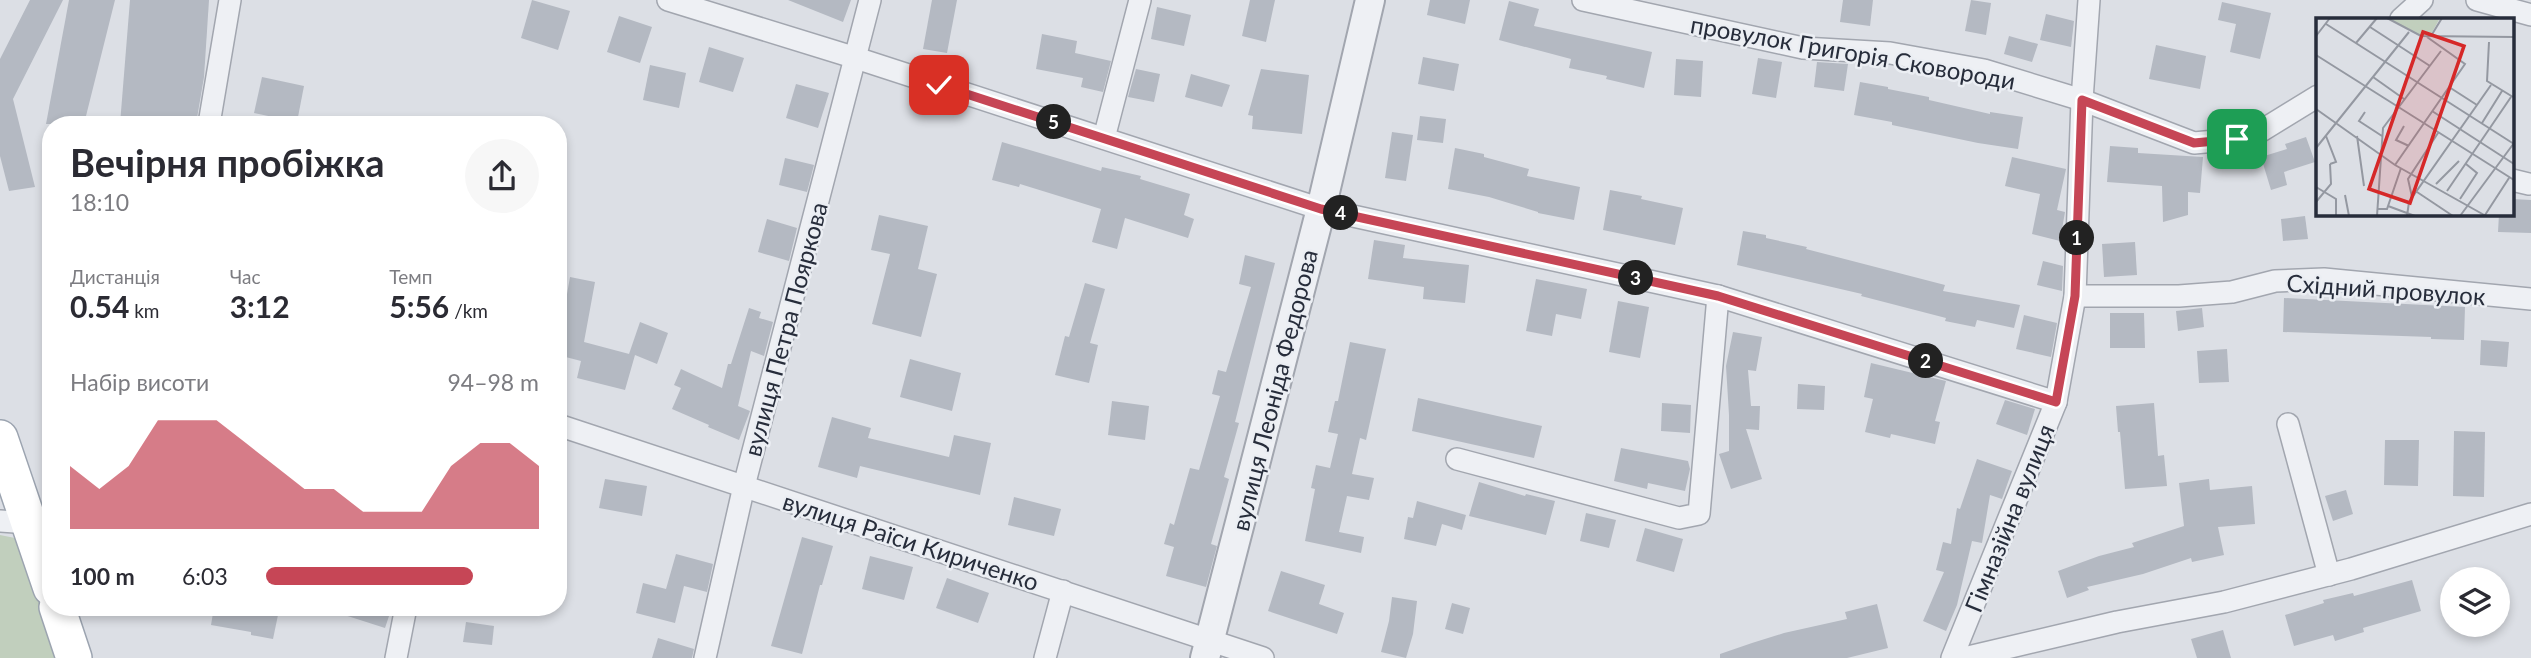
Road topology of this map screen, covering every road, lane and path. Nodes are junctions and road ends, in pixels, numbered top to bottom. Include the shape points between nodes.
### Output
1 (230, 0) edge
2 (668, 0) edge
3 (870, 0) edge
4 (1140, 0) edge
5 (1370, 0) edge
6 (1583, 0) edge
7 (2089, 0) edge
8 (2421, 0) edge
9 (2476, 0) edge
10 (2531, 15) edge
11 (2402, 18) edge
12 (856, 58) junction
13 (2082, 100) junction
14 (2316, 100) edge
15 (210, 116) edge
16 (1104, 138) junction
17 (1321, 209) junction
18 (1718, 296) junction
19 (2075, 296) junction
20 (2531, 299) edge
21 (2056, 402) junction
22 (2288, 424) dead end
23 (567, 428) edge
24 (0, 438) edge
25 (1457, 459) dead end
26 (744, 486) junction
27 (2531, 514) edge
28 (15, 522) edge
29 (42, 566) edge
30 (2329, 575) junction
31 (1063, 591) junction
32 (60, 616) edge
33 (404, 616) edge
34 (1208, 649) edge
35 (74, 658) edge
36 (396, 658) edge
37 (705, 658) edge
38 (1045, 658) edge
39 (1263, 658) edge
40 (1952, 658) edge
41 (1964, 658) edge

1 - 15 street
2 - 12 street
3 - 12 street, вулиця Петра Пояркова
4 - 16 street
5 - 17 street, вулиця Леоніда Федорова
6 - 13 street, провулок Григорія Сковороди via 1803,48 1890,53 1984,70
7 - 13 street, Гімназійна вулиця
8 - 11 street
9 - 10 street
12 - 16 street
12 - 26 street, вулиця Петра Пояркова
13 - 14 street, провулок Григорія Сковороди via 2194,143 2237,139 2261,131
13 - 19 street, Гімназійна вулиця
16 - 17 street
17 - 18 street
17 - 34 street, вулиця Леоніда Федорова
18 - 21 street
18 - 25 street via 1699,514 1679,518
19 - 20 street, Східний провулок via 2179,296 2232,292 2275,281 2324,279
19 - 21 street, Гімназійна вулиця
21 - 40 street, Гімназійна вулиця
22 - 30 street
23 - 26 street, вулиця Раїси Кириченко
24 - 28 main road
26 - 31 street, вулиця Раїси Кириченко
26 - 37 street, вулиця Петра Пояркова
27 - 30 street
28 - 29 main road
30 - 41 street via 2224,603 2117,622
31 - 34 street, вулиця Раїси Кириченко
31 - 38 street
32 - 35 main road
33 - 36 street
34 - 39 street, вулиця Раїси Кириченко

